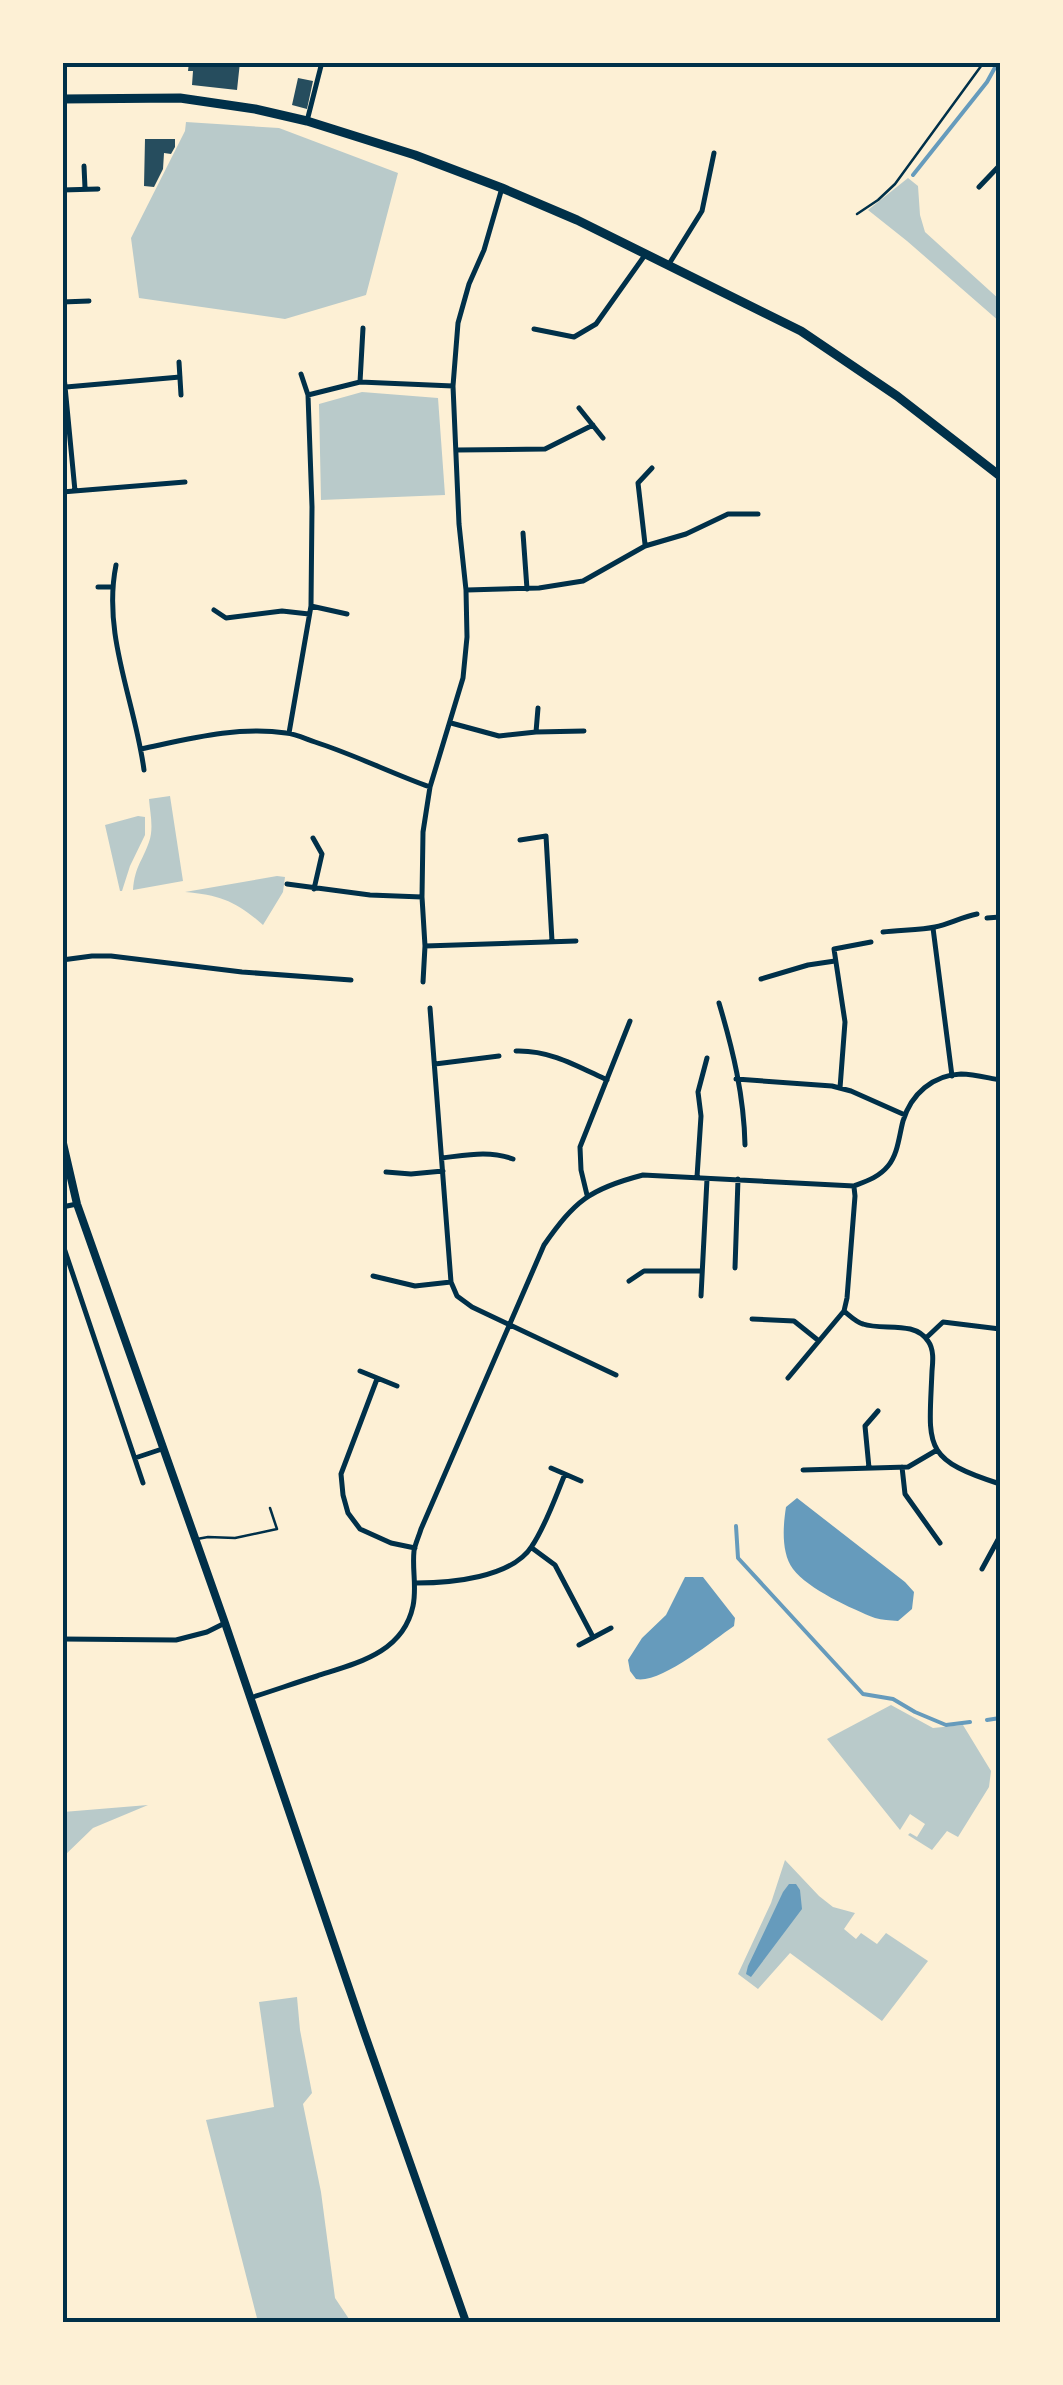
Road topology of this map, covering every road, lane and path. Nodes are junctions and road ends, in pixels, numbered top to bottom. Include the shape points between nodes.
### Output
1 (322, 62) edge
2 (984, 62) edge
3 (62, 99) edge
4 (307, 121) junction
5 (714, 153) dead end
6 (84, 166) dead end
7 (1000, 166) edge
8 (979, 187) dead end
9 (502, 188) junction
10 (85, 189) junction
11 (98, 189) dead end
12 (62, 190) edge
13 (857, 214) dead end
14 (646, 254) junction
15 (669, 265) junction
16 (89, 301) dead end
17 (62, 302) edge
18 (363, 328) dead end
19 (534, 328) dead end
20 (62, 356) edge
21 (179, 362) dead end
22 (301, 374) dead end
23 (180, 377) junction
24 (360, 382) junction
25 (453, 386) junction
26 (66, 387) junction
27 (308, 394) junction
28 (182, 395) dead end
29 (580, 408) dead end
30 (593, 424) junction
31 (66, 435) edge
32 (603, 438) dead end
33 (455, 450) junction
34 (652, 468) dead end
35 (1000, 476) edge
36 (185, 482) dead end
37 (74, 491) junction
38 (62, 492) edge
39 (758, 514) dead end
40 (523, 533) dead end
41 (645, 546) junction
42 (116, 565) dead end
43 (98, 587) dead end
44 (112, 587) junction
45 (527, 589) junction
46 (466, 590) junction
47 (311, 606) junction
48 (214, 610) dead end
49 (309, 614) junction
50 (347, 614) dead end
51 (538, 708) dead end
52 (451, 723) junction
53 (584, 731) dead end
54 (536, 732) junction
55 (289, 733) junction
56 (142, 748) junction
57 (144, 770) dead end
58 (430, 787) junction
59 (313, 838) dead end
60 (520, 840) dead end
61 (286, 884) dead end
62 (314, 889) junction
63 (422, 897) junction
64 (976, 914) dead end
65 (1000, 917) edge
66 (987, 918) dead end
67 (933, 928) junction
68 (883, 932) dead end
69 (576, 940) dead end
70 (552, 942) junction
71 (871, 942) dead end
72 (425, 946) junction
73 (62, 960) edge
74 (836, 961) junction
75 (761, 979) dead end
76 (351, 980) dead end
77 (423, 982) dead end
78 (719, 1003) dead end
79 (430, 1008) dead end
80 (630, 1021) dead end
81 (516, 1051) dead end
82 (499, 1056) dead end
83 (707, 1058) dead end
84 (435, 1064) junction
85 (952, 1076) junction
86 (736, 1079) junction
87 (607, 1080) junction
88 (1000, 1080) edge
89 (840, 1088) junction
90 (905, 1115) junction
91 (62, 1139) edge
92 (745, 1145) dead end
93 (441, 1158) junction
94 (513, 1160) dead end
95 (443, 1171) junction
96 (386, 1172) dead end
97 (66, 1173) edge
98 (697, 1177) junction
99 (707, 1178) junction
100 (738, 1180) junction
101 (854, 1186) junction
102 (587, 1195) junction
103 (77, 1204) junction
104 (62, 1207) edge
105 (62, 1242) edge
106 (735, 1268) dead end
107 (702, 1270) junction
108 (373, 1276) dead end
109 (628, 1281) dead end
110 (451, 1282) junction
111 (701, 1296) dead end
112 (844, 1312) junction
113 (752, 1319) dead end
114 (510, 1325) junction
115 (1000, 1328) edge
116 (926, 1338) junction
117 (819, 1341) junction
118 (360, 1372) dead end
119 (616, 1375) dead end
120 (377, 1378) junction
121 (788, 1378) dead end
122 (397, 1386) dead end
123 (878, 1411) dead end
124 (162, 1448) junction
125 (936, 1450) junction
126 (135, 1458) junction
127 (902, 1467) junction
128 (550, 1468) dead end
129 (869, 1468) junction
130 (803, 1470) dead end
131 (565, 1474) junction
132 (581, 1481) dead end
133 (142, 1483) dead end
134 (1000, 1484) edge
135 (270, 1508) dead end
136 (1000, 1536) edge
137 (194, 1540) junction
138 (940, 1543) dead end
139 (414, 1548) junction
140 (532, 1548) junction
141 (982, 1569) dead end
142 (416, 1584) junction
143 (225, 1624) junction
144 (611, 1628) dead end
145 (593, 1637) junction
146 (62, 1639) edge
147 (579, 1645) dead end
148 (250, 1698) junction
149 (466, 2322) edge

1 - 4 street
2 - 13 path via 895,184
3 - 4 highway via 180,98
4 - 9 highway
5 - 15 street via 702,211
6 - 10 street
7 - 8 street
9 - 14 highway
9 - 25 street via 458,323
10 - 11 street
10 - 12 street
14 - 15 highway
14 - 19 street via 596,324 574,338
15 - 35 highway via 828,348
16 - 17 street
18 - 24 street
20 - 26 street
21 - 23 street
22 - 27 street
23 - 26 street
23 - 28 street
24 - 25 street
24 - 27 street
25 - 33 street
26 - 31 street
27 - 47 street
29 - 30 street
30 - 32 street
30 - 33 street via 546,449
31 - 37 street
33 - 46 street
34 - 41 street via 638,483
36 - 37 street
37 - 38 street
39 - 41 street via 728,514
40 - 45 street
41 - 45 street via 583,581
42 - 44 street
43 - 44 street
44 - 56 street via 115,644
45 - 46 street
46 - 52 street via 467,637
47 - 49 street
47 - 50 street
48 - 49 street via 226,618
49 - 55 street
51 - 54 street
52 - 54 street via 499,736
52 - 58 street
53 - 54 street
55 - 56 street via 205,735
55 - 58 street
56 - 57 street
58 - 63 street
59 - 62 street via 322,854
60 - 70 street via 546,836
61 - 62 street
62 - 63 street
63 - 72 street
64 - 67 street
65 - 66 street
67 - 68 street
67 - 85 street
69 - 70 street
70 - 72 street
71 - 74 street via 834,949
72 - 77 street
73 - 76 street via 111,956
74 - 75 street
74 - 89 street via 845,1022
78 - 86 street
79 - 84 street
80 - 87 street
81 - 87 street via 547,1054
82 - 84 street
83 - 98 street via 698,1092
84 - 93 street
85 - 88 street
85 - 90 street via 923,1088
86 - 89 street
86 - 92 street
87 - 102 street via 580,1147
89 - 90 street
90 - 101 street via 887,1168
91 - 97 main road
93 - 94 street via 478,1153
93 - 95 street
95 - 96 street
95 - 110 street
97 - 103 main road
98 - 99 street
98 - 102 street via 642,1175
99 - 100 street
99 - 107 street
100 - 101 street
100 - 106 street
101 - 112 street
102 - 114 street via 544,1245
103 - 104 street
103 - 124 main road
105 - 126 street
107 - 109 street via 644,1271
107 - 111 street
108 - 110 street via 415,1286
110 - 114 street via 472,1307
112 - 116 street via 862,1324 914,1330
112 - 117 street
113 - 117 street via 794,1321
114 - 119 street
114 - 139 street
115 - 116 street via 943,1322
116 - 125 street
117 - 121 street
118 - 120 street
120 - 122 street
120 - 139 street via 341,1474 343,1494 360,1528
123 - 129 street via 865,1426
124 - 126 street
124 - 137 main road
125 - 127 street
125 - 134 street via 957,1467
126 - 133 street
127 - 129 street
127 - 138 street via 905,1494
128 - 131 street
129 - 130 street
131 - 132 street
131 - 140 street
135 - 137 lane via 277,1528
136 - 141 street
137 - 143 main road
139 - 142 street
140 - 142 street via 496,1572
140 - 145 street via 556,1565
142 - 148 street via 407,1624 384,1650
143 - 146 street via 176,1640
143 - 148 main road
144 - 145 street
145 - 147 street
148 - 149 main road

